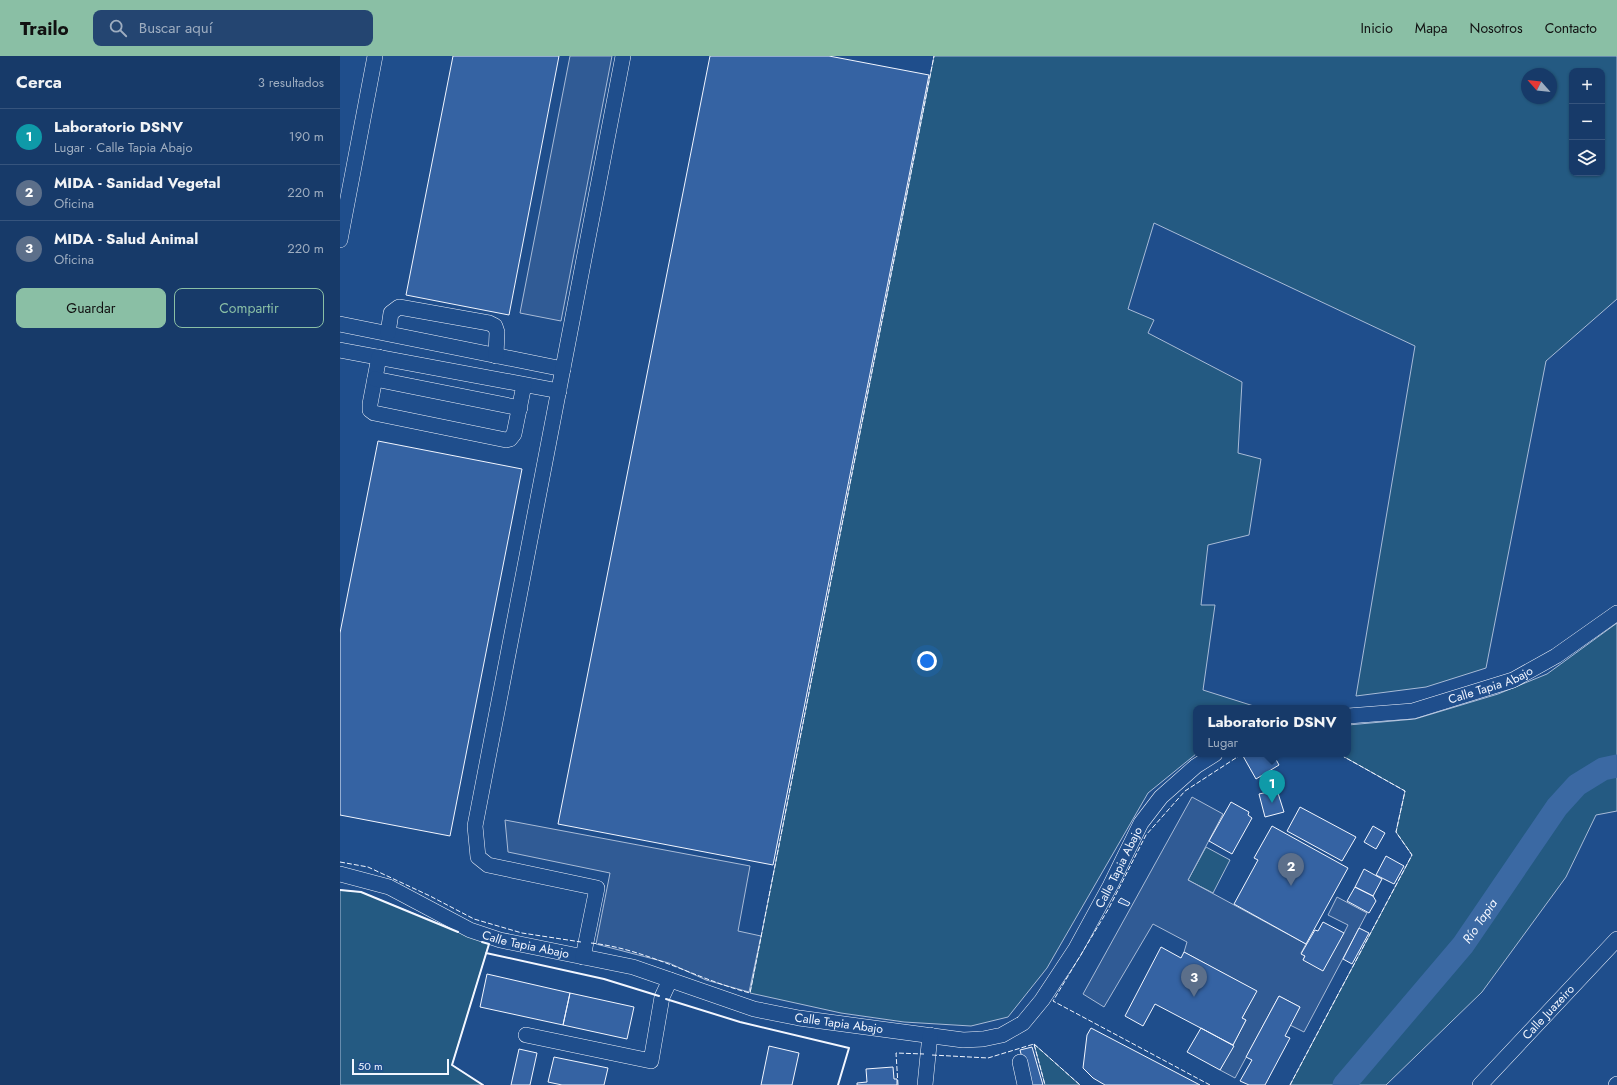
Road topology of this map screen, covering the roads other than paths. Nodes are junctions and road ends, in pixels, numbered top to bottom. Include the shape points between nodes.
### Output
1 (375, 56) edge
2 (623, 56) edge
3 (340, 240) edge
4 (340, 324) edge
5 (388, 333) junction
6 (340, 350) edge
7 (496, 356) junction
8 (379, 358) junction
9 (562, 370) junction
10 (375, 379) junction
11 (524, 385) junction
12 (558, 391) junction
13 (520, 408) junction
14 (1617, 613) edge
15 (1351, 716) edge
16 (1210, 757) edge
17 (340, 874) edge
18 (1617, 939) edge
19 (583, 957) junction
20 (670, 980) junction
21 (526, 1035) dead end
22 (930, 1035) junction
23 (1020, 1062) dead end
24 (925, 1085) edge
25 (1025, 1085) edge
26 (1480, 1085) edge

1 - 3 street
2 - 9 street
4 - 5 street
5 - 7 street
5 - 7 street via 391,313 399,307 489,323 495,326 497,332
6 - 8 street
7 - 9 street
8 - 10 street
8 - 11 street
9 - 12 street
10 - 13 street
10 - 13 street via 370,404 370,410 374,413 506,440 514,434
11 - 12 street
11 - 13 street
12 - 19 street via 475,826 478,857 488,865 597,888
14 - 15 street, Calle Tapia Abajo via 1556,656 1513,680 1412,711
16 - 22 street, Calle Tapia Abajo via 1161,797 1141,823 1074,950 1042,1000 1023,1023 1002,1035 983,1039 963,1040
17 - 19 street, Calle Tapia Abajo via 389,887 470,930 500,940
18 - 26 street, Calle Juazeiro
19 - 20 street, Calle Tapia Abajo via 633,967
20 - 21 street via 662,997 651,1061
20 - 22 street, Calle Tapia Abajo via 754,1009 799,1018
22 - 24 street
23 - 25 street

